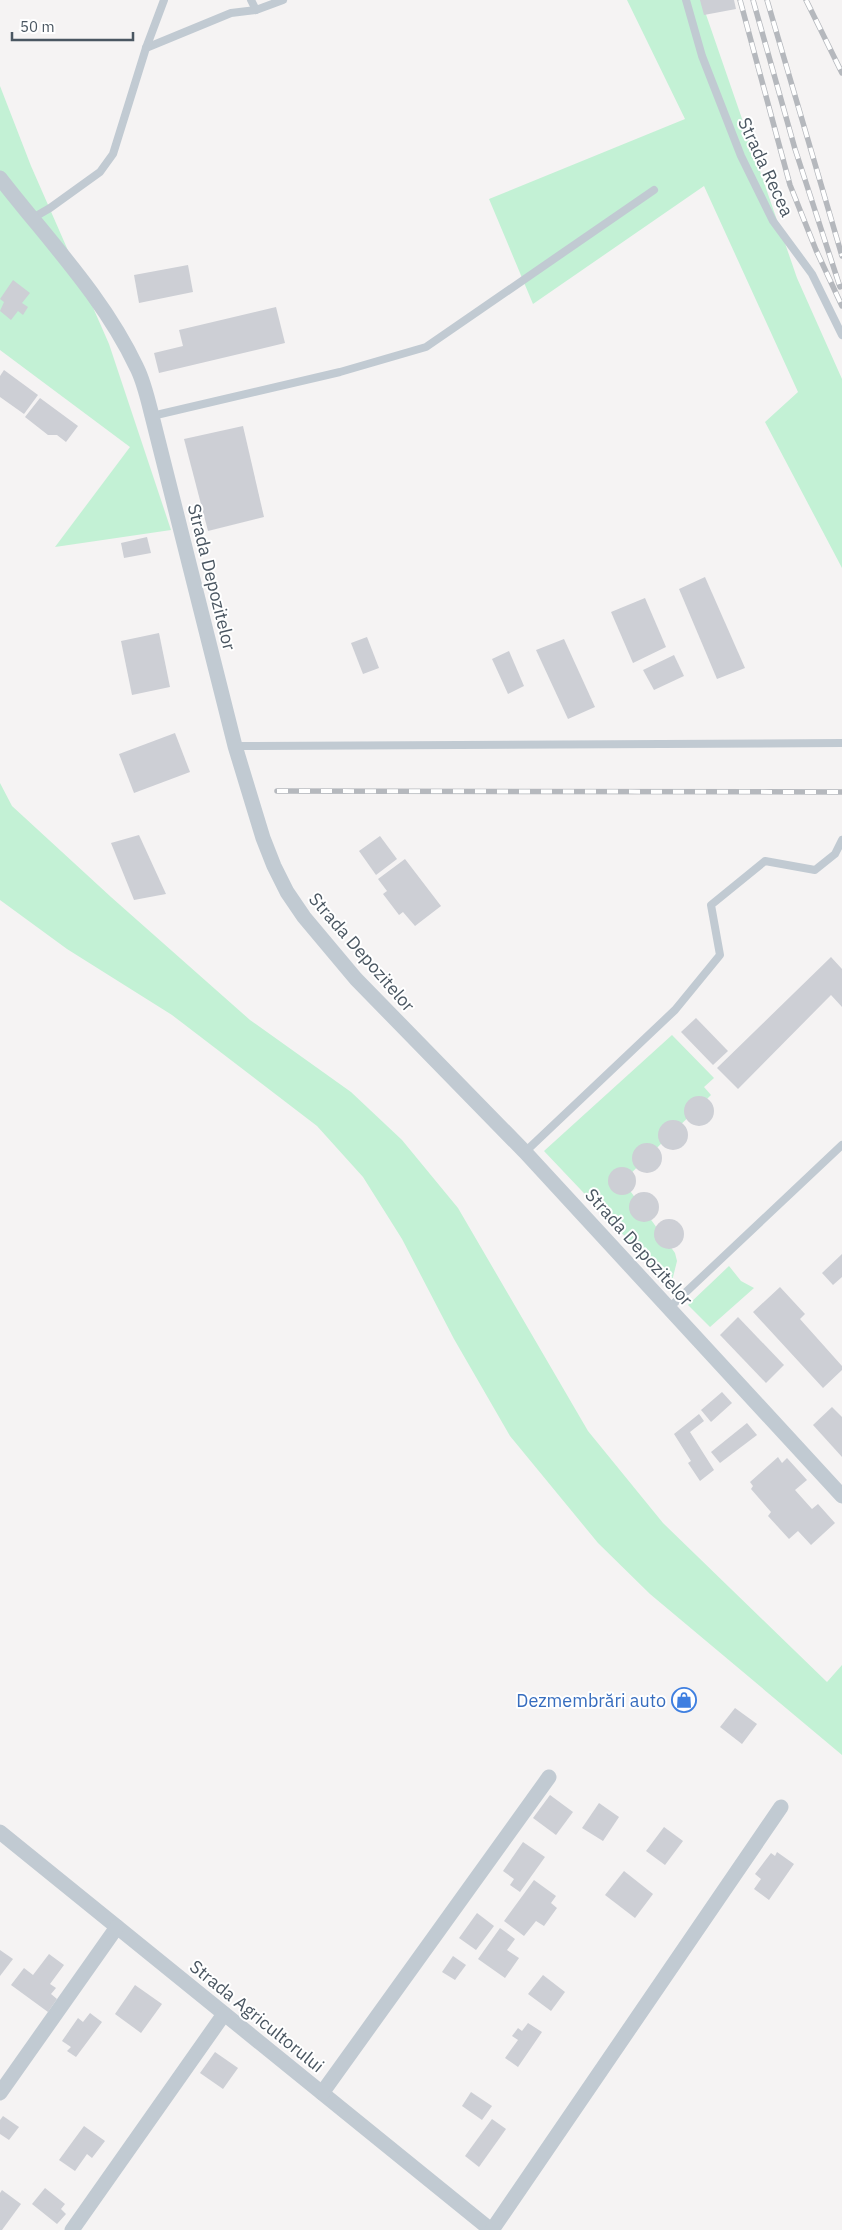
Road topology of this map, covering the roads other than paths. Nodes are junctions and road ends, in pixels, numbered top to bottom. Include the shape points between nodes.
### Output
1 (164, 0) edge
2 (251, 0) edge
3 (283, 0) edge
4 (686, 0) edge
5 (256, 10) junction
6 (146, 48) junction
7 (0, 178) edge
8 (654, 190) dead end
9 (31, 219) junction
10 (842, 335) edge
11 (152, 416) junction
12 (842, 743) edge
13 (235, 746) junction
14 (842, 840) edge
15 (842, 1145) edge
16 (525, 1152) junction
17 (669, 1308) junction
18 (842, 1496) edge
19 (548, 1778) dead end
20 (781, 1807) dead end
21 (0, 1832) edge
22 (117, 1927) junction
23 (224, 2014) junction
24 (0, 2093) edge
25 (322, 2093) junction
26 (72, 2230) edge
27 (492, 2230) edge

1 - 6 lane
2 - 5 lane
3 - 5 lane
4 - 10 lane, Strada Recea via 702,56 741,156 773,221 812,274
5 - 6 lane via 231,13
6 - 9 lane via 113,154 100,172
7 - 9 street, Strada Depozitelor
8 - 11 lane via 426,347 340,372
9 - 11 street, Strada Depozitelor via 70,262 115,326 138,370
11 - 13 street, Strada Depozitelor
12 - 13 lane
13 - 16 street, Strada Depozitelor via 274,866 304,917 356,979
14 - 16 lane via 835,854 815,870 765,861 711,906 720,955 675,1010
15 - 17 lane
16 - 17 street, Strada Depozitelor
17 - 18 street, Strada Depozitelor
19 - 25 street
20 - 27 street
21 - 22 street, Strada Agricultorului
22 - 23 street, Strada Agricultorului
22 - 24 street
23 - 25 street, Strada Agricultorului
23 - 26 street
25 - 27 street, Strada Agricultorului

